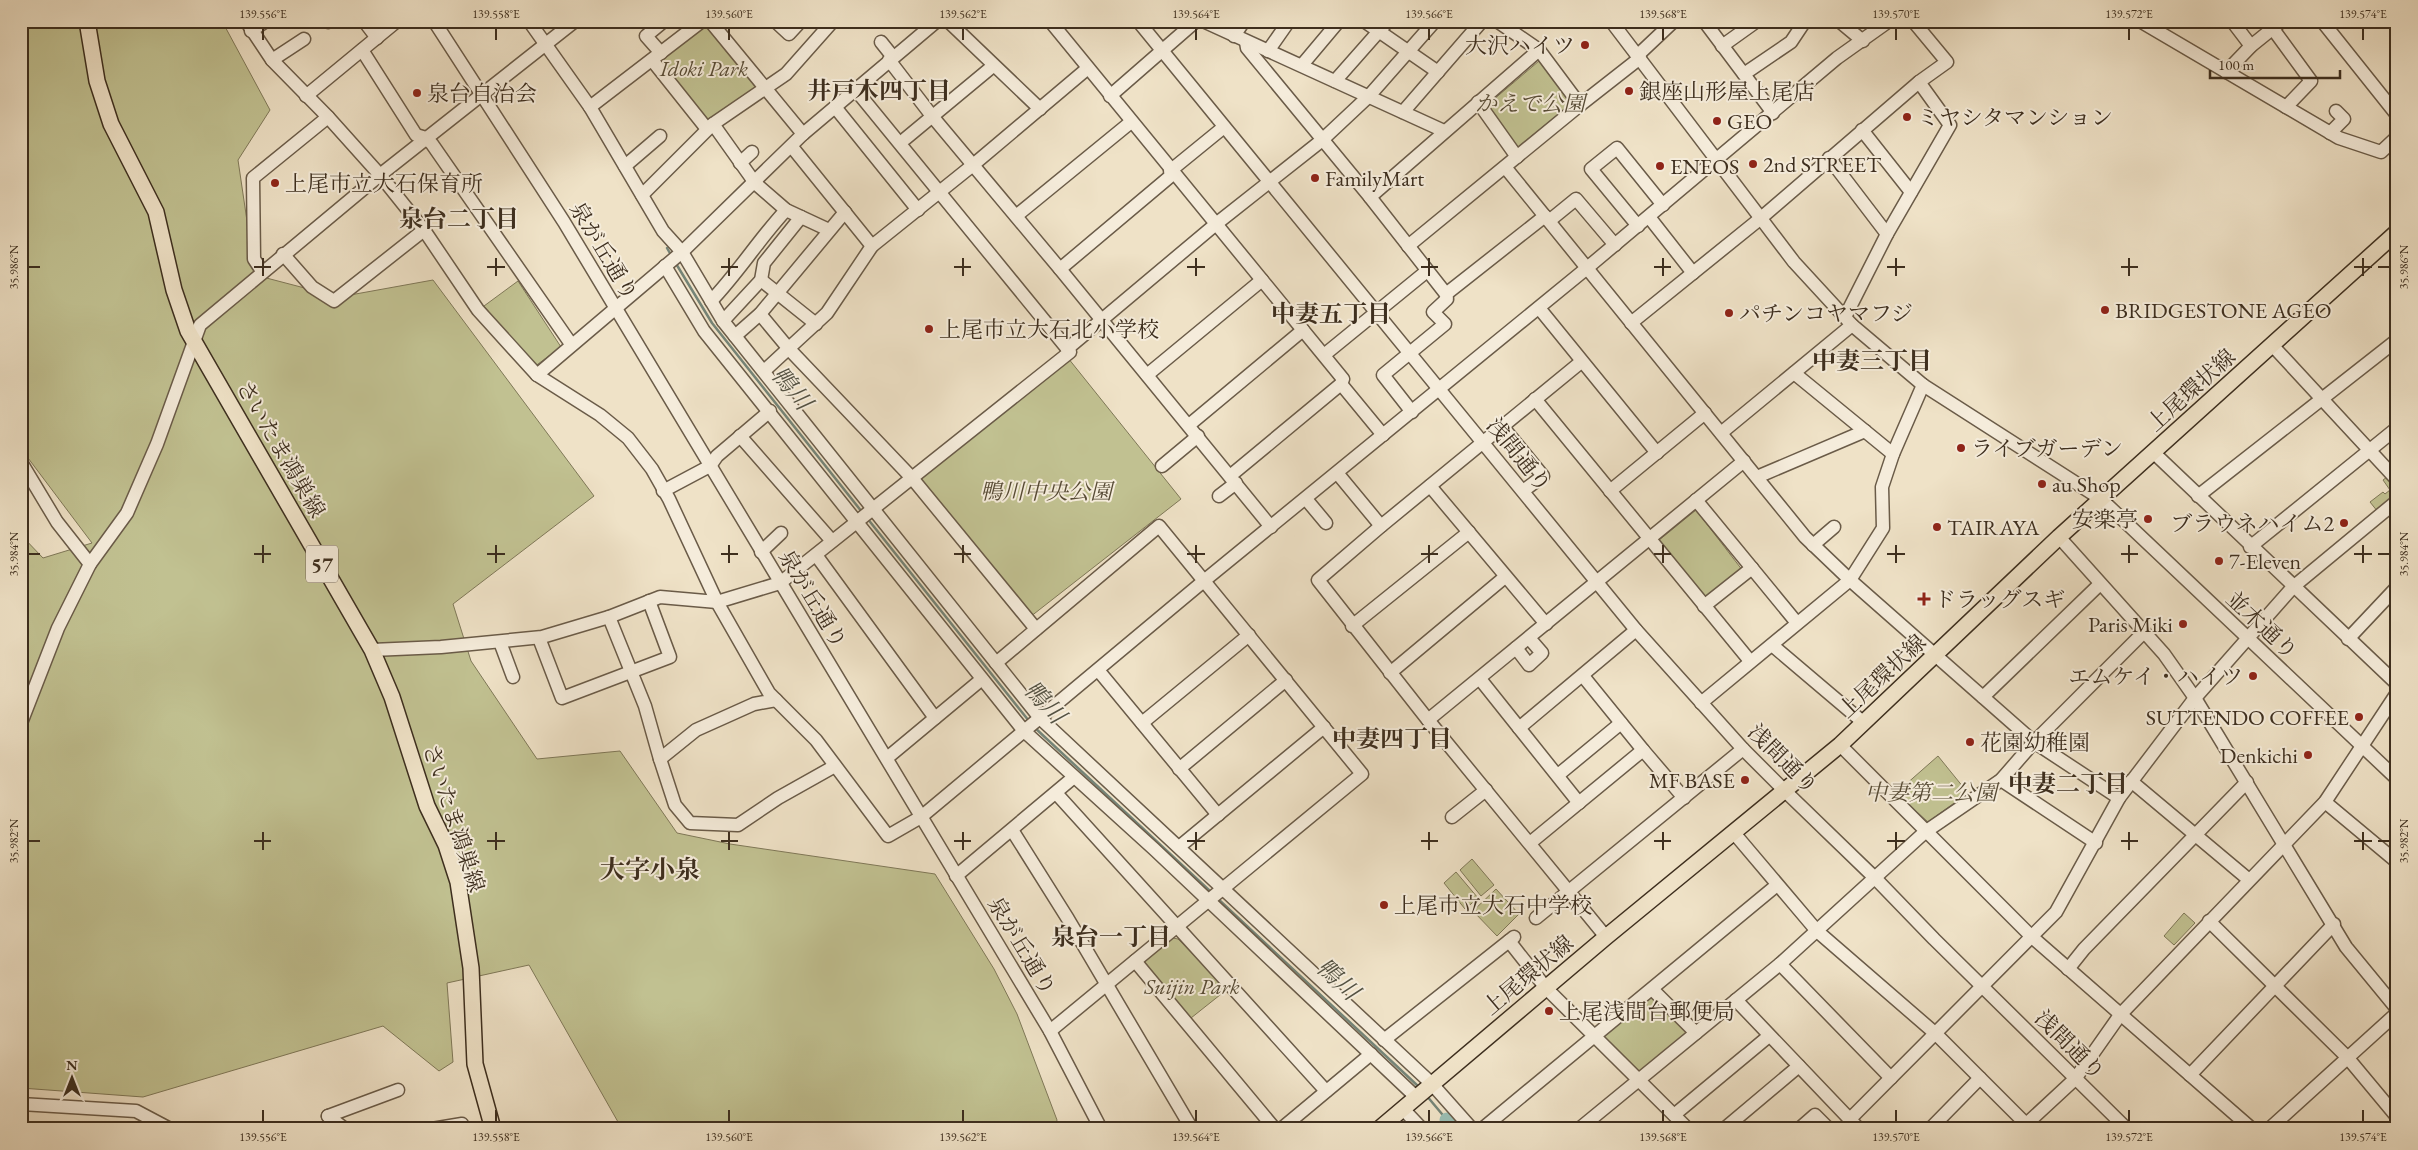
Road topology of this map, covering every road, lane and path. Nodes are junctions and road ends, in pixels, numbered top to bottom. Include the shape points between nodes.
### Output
1 (87, 21) edge
2 (266, 21) edge
3 (364, 21) edge
4 (397, 21) edge
5 (434, 21) edge
6 (529, 21) edge
7 (575, 21) edge
8 (664, 21) edge
9 (702, 21) edge
10 (710, 21) edge
11 (775, 21) edge
12 (801, 21) edge
13 (833, 21) edge
14 (937, 21) edge
15 (948, 21) edge
16 (1050, 21) edge
17 (1138, 21) edge
18 (1196, 21) edge
19 (1203, 21) edge
20 (1244, 21) edge
21 (1289, 21) edge
22 (1339, 21) edge
23 (1364, 21) edge
24 (1388, 21) edge
25 (1435, 21) edge
26 (1482, 21) edge
27 (1497, 21) edge
28 (1611, 21) edge
29 (1674, 21) edge
30 (1704, 21) edge
31 (1757, 21) edge
32 (1805, 21) edge
33 (1839, 21) edge
34 (1889, 21) edge
35 (1913, 21) edge
36 (2140, 21) edge
37 (2232, 21) edge
38 (2322, 21) edge
39 (2277, 25) edge
40 (248, 26) edge
41 (1379, 32) junction
42 (1234, 36) junction
43 (377, 38) junction
44 (304, 39) dead end
45 (1863, 41) junction
46 (881, 42) dead end
47 (1246, 42) junction
48 (544, 44) junction
49 (1722, 46) junction
50 (2251, 46) junction
51 (362, 50) junction
52 (1539, 50) junction
53 (1164, 51) junction
54 (1268, 51) junction
55 (1408, 52) junction
56 (656, 56) junction
57 (1639, 57) junction
58 (891, 59) junction
59 (272, 60) junction
60 (1302, 65) junction
61 (993, 66) junction
62 (1088, 68) junction
63 (1438, 72) junction
64 (2226, 72) junction
65 (1744, 74) junction
66 (1336, 81) junction
67 (1919, 82) junction
68 (766, 88) junction
69 (855, 89) junction
70 (482, 94) junction
71 (306, 96) junction
72 (1110, 96) junction
73 (1369, 96) junction
74 (1478, 102) junction
75 (1580, 105) junction
76 (590, 107) junction
77 (835, 107) junction
78 (2286, 108) junction
79 (1040, 109) junction
80 (2336, 111) dead end
81 (1403, 112) junction
82 (1774, 113) junction
83 (2397, 115) edge
84 (932, 116) junction
85 (328, 117) junction
86 (1131, 122) junction
87 (710, 127) junction
88 (1224, 127) junction
89 (1862, 130) junction
90 (1444, 131) junction
91 (2330, 133) junction
92 (803, 134) junction
93 (660, 136) dead end
94 (2397, 137) edge
95 (426, 138) junction
96 (904, 139) dead end
97 (1321, 140) junction
98 (792, 147) junction
99 (752, 152) dead end
100 (1517, 157) junction
101 (1828, 158) junction
102 (1716, 162) junction
103 (740, 163) junction
104 (973, 165) junction
105 (624, 166) junction
106 (1505, 167) junction
107 (1172, 173) junction
108 (380, 175) junction
109 (755, 183) junction
110 (1269, 183) junction
111 (939, 192) junction
112 (1911, 192) junction
113 (642, 196) junction
114 (1370, 197) junction
115 (1663, 205) junction
116 (786, 210) junction
117 (918, 210) junction
118 (845, 212) junction
119 (1016, 216) junction
120 (801, 217) junction
121 (1649, 217) junction
122 (1547, 218) junction
123 (1760, 218) junction
124 (1216, 224) junction
125 (1638, 226) junction
126 (424, 230) junction
127 (829, 230) junction
128 (1887, 234) junction
129 (2396, 234) edge
130 (1615, 245) junction
131 (872, 246) junction
132 (1408, 246) junction
133 (682, 252) junction
134 (283, 254) junction
135 (665, 266) junction
136 (1587, 268) junction
137 (1060, 269) junction
138 (262, 271) junction
139 (1427, 271) junction
140 (1693, 273) junction
141 (761, 280) junction
142 (1262, 280) junction
143 (777, 293) junction
144 (1446, 294) junction
145 (711, 301) junction
146 (1539, 308) junction
147 (616, 309) junction
148 (1377, 312) junction
149 (760, 314) junction
150 (724, 321) junction
151 (1101, 321) junction
152 (1848, 321) junction
153 (1631, 323) junction
154 (816, 324) junction
155 (1303, 330) junction
156 (735, 336) junction
157 (193, 340) junction
158 (2397, 340) edge
159 (571, 344) junction
160 (2272, 345) junction
161 (789, 348) junction
162 (1067, 349) junction
163 (1410, 353) junction
164 (1324, 355) junction
165 (1581, 362) junction
166 (764, 371) junction
167 (1794, 373) junction
168 (537, 375) junction
169 (1147, 375) junction
170 (1341, 384) junction
171 (1923, 385) junction
172 (1440, 390) junction
173 (2322, 398) junction
174 (1535, 400) junction
175 (770, 411) junction
176 (1412, 412) junction
177 (1704, 413) junction
178 (1189, 425) junction
179 (1502, 426) junction
180 (2397, 428) edge
181 (1865, 431) junction
182 (1721, 433) junction
183 (1383, 435) junction
184 (740, 436) junction
185 (1198, 436) junction
186 (1483, 442) junction
187 (2370, 450) junction
188 (2152, 452) junction
189 (1656, 453) junction
190 (1893, 454) junction
191 (1744, 461) junction
192 (22, 466) edge
193 (710, 466) junction
194 (1162, 466) dead end
195 (1338, 474) junction
196 (1757, 477) junction
197 (912, 478) junction
198 (1233, 480) junction
199 (2397, 480) edge
200 (1430, 486) junction
201 (663, 491) junction
202 (1523, 491) junction
203 (1610, 491) junction
204 (1219, 496) dead end
205 (2198, 496) junction
206 (1306, 498) junction
207 (2101, 499) junction
208 (1696, 500) junction
209 (2397, 501) edge
210 (872, 509) junction
211 (857, 521) junction
212 (1326, 523) dead end
213 (1381, 526) junction
214 (1271, 527) junction
215 (1834, 527) dead end
216 (1469, 532) junction
217 (781, 533) dead end
218 (2060, 537) junction
219 (1649, 539) junction
220 (832, 542) junction
221 (1814, 545) junction
222 (2250, 547) junction
223 (761, 552) junction
224 (816, 555) junction
225 (90, 564) junction
226 (1752, 568) junction
227 (1506, 577) junction
228 (1205, 580) junction
229 (1850, 580) junction
230 (1597, 582) junction
231 (780, 583) junction
232 (2100, 584) junction
233 (2293, 587) junction
234 (2397, 587) edge
235 (649, 601) junction
236 (717, 602) junction
237 (1704, 606) junction
238 (609, 616) junction
239 (1797, 623) junction
240 (1546, 624) junction
241 (1352, 626) junction
242 (1036, 630) junction
243 (1636, 630) junction
244 (2144, 632) junction
245 (1249, 635) junction
246 (539, 638) junction
247 (1529, 638) junction
248 (2247, 639) junction
249 (2348, 639) junction
250 (500, 642) junction
251 (1772, 645) junction
252 (1516, 648) junction
253 (372, 650) junction
254 (1936, 654) junction
255 (1750, 661) junction
256 (996, 663) junction
257 (1098, 670) junction
258 (631, 672) junction
259 (1390, 673) junction
260 (512, 676) dead end
261 (1583, 676) junction
262 (982, 679) junction
263 (1480, 679) junction
264 (1286, 680) junction
265 (2397, 684) edge
266 (2397, 694) edge
267 (1983, 697) junction
268 (2195, 698) junction
269 (776, 700) junction
270 (1701, 703) junction
271 (935, 718) junction
272 (1040, 718) junction
273 (1428, 720) junction
274 (1864, 722) junction
275 (21, 723) edge
276 (1142, 723) junction
277 (1621, 723) junction
278 (1324, 726) junction
279 (1519, 728) junction
280 (1024, 731) junction
281 (2034, 742) junction
282 (1840, 745) junction
283 (2361, 745) junction
284 (1743, 749) junction
285 (1643, 750) junction
286 (887, 758) junction
287 (660, 759) junction
288 (836, 766) junction
289 (1179, 769) junction
290 (1558, 775) junction
291 (1074, 777) junction
292 (2397, 779) edge
293 (2000, 780) junction
294 (2131, 781) junction
295 (2247, 782) junction
296 (1486, 790) junction
297 (1785, 791) junction
298 (1056, 793) junction
299 (1684, 798) junction
300 (2119, 798) junction
301 (2325, 802) junction
302 (1579, 803) junction
303 (1218, 815) junction
304 (921, 817) junction
305 (1452, 817) dead end
306 (1012, 830) junction
307 (1926, 832) junction
308 (1734, 834) junction
309 (2195, 835) junction
310 (1530, 843) junction
311 (2096, 843) junction
312 (2285, 843) junction
313 (1179, 846) junction
314 (2397, 862) edge
315 (956, 876) junction
316 (1875, 878) junction
317 (2248, 879) junction
318 (1777, 885) junction
319 (1223, 888) junction
320 (1569, 891) junction
321 (1208, 902) junction
322 (1536, 918) dead end
323 (2209, 921) junction
324 (2334, 924) junction
325 (1176, 928) junction
326 (1817, 931) junction
327 (1606, 937) junction
328 (2032, 937) junction
329 (1135, 961) junction
330 (1780, 964) junction
331 (2068, 969) junction
332 (1106, 985) junction
333 (1983, 986) junction
334 (2276, 986) junction
335 (1546, 988) junction
336 (1653, 990) junction
337 (1736, 1000) junction
338 (2397, 1011) edge
339 (2120, 1015) junction
340 (1050, 1032) junction
341 (1696, 1033) junction
342 (1936, 1034) junction
343 (1595, 1035) junction
344 (1769, 1036) junction
345 (1384, 1040) junction
346 (1371, 1054) junction
347 (2347, 1057) junction
348 (1799, 1066) junction
349 (2190, 1075) junction
350 (1891, 1078) junction
351 (1980, 1078) junction
352 (1639, 1079) junction
353 (2075, 1079) junction
354 (1432, 1084) junction
355 (398, 1090) dead end
356 (1326, 1091) junction
357 (1416, 1097) junction
358 (22, 1105) edge
359 (1403, 1109) junction
360 (2397, 1117) edge
361 (1850, 1119) junction
362 (1678, 1123) edge
363 (462, 1124) dead end
364 (2026, 1127) edge
365 (170, 1129) edge
366 (345, 1129) edge
367 (432, 1129) edge
368 (493, 1129) edge
369 (1102, 1129) edge
370 (1192, 1129) edge
371 (1275, 1129) edge
372 (1281, 1129) edge
373 (1379, 1129) edge
374 (1422, 1129) edge
375 (1472, 1129) edge
376 (1482, 1129) edge
377 (1579, 1129) edge
378 (1724, 1129) edge
379 (1798, 1129) edge
380 (1829, 1129) edge
381 (1860, 1129) edge
382 (1930, 1129) edge
383 (2127, 1129) edge
384 (2252, 1129) edge
385 (2269, 1129) edge

1 - 157 main road, さいたま鴻巣線 / 57 via 97,81 108,115 156,212 174,290
2 - 40 street
3 - 43 street
4 - 43 street
5 - 70 street, 泉が丘通り
6 - 48 street
7 - 48 street
8 - 56 street via 646,36
9 - 56 street
10 - 68 street
11 - 12 street via 789,34
13 - 68 street via 786,74
14 - 58 street
15 - 61 street
16 - 62 street
17 - 53 street, 浅間通り
18 - 53 street
19 - 42 street
20 - 42 street
21 - 54 street
22 - 60 street
23 - 41 street
24 - 41 street
25 - 55 street
26 - 63 street
27 - 52 street
28 - 57 street, 並木通り
29 - 57 street
30 - 49 street
31 - 49 street
32 - 65 street via 1791,42
33 - 45 street
34 - 45 street
35 - 67 street via 1947,62
36 - 64 street
37 - 50 street
38 - 83 street
39 - 50 street
39 - 78 street via 2311,81
40 - 59 street
41 - 55 street
41 - 66 street
42 - 47 street
43 - 51 street
44 - 59 street
45 - 82 street via 1837,58
46 - 58 street
47 - 54 street
47 - 97 street via 1246,48
48 - 70 street
48 - 76 street
49 - 65 street
50 - 64 street
51 - 71 street
51 - 95 street via 416,135
52 - 74 street
52 - 75 street
53 - 72 street
53 - 88 street, 浅間通り
54 - 60 street
55 - 63 street
55 - 73 street
56 - 76 street
56 - 87 street
57 - 75 street
57 - 102 street, 並木通り
58 - 69 street
58 - 84 street
59 - 71 street
60 - 66 street
61 - 79 street
61 - 84 street
62 - 72 street
62 - 79 street
63 - 81 street
64 - 78 street
65 - 82 street
66 - 73 street
67 - 89 street
67 - 112 street via 1950,125
68 - 87 street
68 - 92 street
69 - 77 street
69 - 111 street
70 - 95 street
70 - 147 street, 泉が丘通り
71 - 85 street
72 - 86 street
73 - 81 street
73 - 97 street
74 - 90 street
74 - 100 street
75 - 100 street
76 - 105 street
77 - 92 street
77 - 117 street
78 - 91 street
79 - 104 street
80 - 91 street via 2344,119
81 - 90 street
82 - 102 street
84 - 96 street
84 - 104 street
85 - 108 street
85 - 138 street via 252,178 254,258
86 - 107 street
86 - 119 street
87 - 103 street
87 - 113 street
88 - 107 street
88 - 110 street, 浅間通り
89 - 101 street
89 - 112 street
90 - 114 street
91 - 94 street via 2381,152
92 - 98 street
93 - 105 street
95 - 108 street
95 - 159 street
97 - 110 street
97 - 114 street
98 - 109 street
98 - 118 street
99 - 103 street
100 - 106 street
101 - 123 street
101 - 128 street
102 - 115 street
102 - 123 street, 並木通り
103 - 109 street
104 - 111 street
104 - 119 street
105 - 113 street
106 - 122 street
106 - 132 street
107 - 124 street
107 - 137 street
108 - 126 street
108 - 134 street
109 - 116 street
109 - 133 street
110 - 124 street
110 - 148 street, 浅間通り
111 - 117 street
111 - 162 street
112 - 128 street
113 - 133 street via 663,231
114 - 132 street
115 - 121 street
115 - 125 street via 1617,148 1591,169
116 - 120 street
116 - 145 street via 762,236 730,282
117 - 131 street
118 - 127 street
118 - 131 street
119 - 137 street
120 - 127 street
120 - 141 street via 764,263
121 - 125 street
121 - 140 street
122 - 130 street via 1576,199
122 - 136 street
122 - 144 street
123 - 140 street
123 - 152 street, 並木通り via 1794,262
124 - 142 street
124 - 151 street
125 - 130 street
126 - 134 street via 334,301 312,287
126 - 168 street via 478,310
127 - 143 street
128 - 152 street
129 - 160 main road, 上尾環状線
130 - 136 street
131 - 154 street via 827,313
132 - 139 street
133 - 135 street
133 - 145 street
134 - 138 street
135 - 147 street
135 - 175 street via 704,331
136 - 146 street
136 - 153 street
137 - 151 street
138 - 157 street via 200,325
139 - 144 street
139 - 148 street
140 - 153 street
141 - 143 street
141 - 150 street
142 - 155 street
142 - 169 street
143 - 149 street
143 - 154 street
144 - 163 street via 1447,299 1432,312 1444,324
145 - 150 street
146 - 165 street
146 - 172 street
147 - 159 street
147 - 193 street, 泉が丘通り
148 - 163 street, 浅間通り
148 - 164 street
149 - 156 street
149 - 161 street
150 - 156 street
151 - 162 street
151 - 169 street
152 - 167 street
152 - 171 street, 並木通り
153 - 177 street
154 - 161 street
155 - 164 street
155 - 178 street
156 - 166 street
157 - 225 street via 157,444 128,513
157 - 253 main road, さいたま鴻巣線 / 57
158 - 173 street
159 - 168 street
160 - 173 street
160 - 188 main road, 上尾環状線
161 - 166 street
161 - 197 street
162 - 197 street via 1070,352
163 - 172 street, 浅間通り
163 - 176 street via 1383,375
164 - 170 street via 1343,379
165 - 174 street
165 - 189 street
166 - 210 street
167 - 181 street
167 - 182 street
168 - 201 street via 600,415 628,438 652,469
169 - 178 street
170 - 183 street
170 - 198 street
171 - 190 street
171 - 207 street, 並木通り
172 - 176 street
172 - 186 street, 浅間通り
173 - 187 street
173 - 205 street
174 - 179 street
174 - 203 street
175 - 184 street
175 - 211 street
176 - 183 street
177 - 182 street
177 - 189 street
178 - 185 street
179 - 186 street
179 - 202 street via 1543,476
180 - 187 street
181 - 190 street
181 - 196 street
182 - 191 street
183 - 195 street
184 - 193 street
184 - 220 street
185 - 194 street
185 - 198 street
186 - 200 street
186 - 202 street, 浅間通り
187 - 199 street
187 - 222 street
188 - 205 street
188 - 207 main road, 上尾環状線
189 - 203 street
190 - 229 street via 1882,487 1883,528
191 - 196 street
191 - 208 street
192 - 225 street via 57,522
193 - 201 street
193 - 223 street, 泉が丘通り
195 - 206 street
195 - 213 street
196 - 221 street
197 - 210 street
197 - 242 street
198 - 204 street
198 - 214 street
200 - 213 street
200 - 216 street
201 - 236 street
202 - 230 street, 浅間通り
203 - 219 street
205 - 222 street
206 - 212 street
206 - 214 street
207 - 218 main road, 上尾環状線
207 - 248 street, 並木通り
208 - 219 street
208 - 226 street
209 - 233 street
210 - 211 street
210 - 256 street
211 - 220 street
211 - 262 street
213 - 241 street via 1318,580
214 - 228 street
215 - 221 street
216 - 227 street
216 - 241 street
217 - 223 street
218 - 232 street
218 - 254 main road, 上尾環状線
219 - 230 street
219 - 237 street
220 - 224 street
221 - 229 street
222 - 233 street
223 - 231 street, 泉が丘通り
224 - 231 street
224 - 271 street
225 - 275 street via 58,628
226 - 237 street
226 - 239 street
227 - 240 street
227 - 259 street
228 - 242 street via 1160,526
228 - 245 street
228 - 257 street
229 - 239 street
229 - 254 street
230 - 240 street
230 - 243 street, 浅間通り
231 - 236 street
231 - 286 street, 泉が丘通り
232 - 244 street
232 - 267 street
233 - 248 street
233 - 249 street
234 - 249 street
235 - 236 street via 660,597
235 - 238 street
235 - 258 street via 670,657
236 - 269 street
237 - 255 street
238 - 246 street
238 - 258 street
239 - 251 street
240 - 247 street
241 - 259 street
242 - 256 street
243 - 261 street
243 - 270 street, 浅間通り
244 - 268 street
244 - 281 street
245 - 264 street
245 - 276 street
246 - 250 street
246 - 258 street via 562,698
247 - 252 street
247 - 252 street via 1542,653 1529,664
248 - 268 street
248 - 283 street, 並木通り
249 - 265 street
250 - 253 street
250 - 260 street
251 - 255 street
251 - 274 street
252 - 263 street
253 - 368 main road, さいたま鴻巣線 / 57 via 392,697 427,806 446,845 458,882 471,968 475,1064
254 - 267 street
254 - 274 main road, 上尾環状線
255 - 270 street
256 - 272 street
257 - 272 street
257 - 276 street
258 - 287 street via 645,706
259 - 273 street
261 - 277 street
261 - 279 street
262 - 271 street
262 - 280 street
263 - 273 street
263 - 279 street
264 - 278 street
264 - 289 street
266 - 283 street
267 - 281 street
268 - 294 street
268 - 295 street
269 - 287 street via 754,704 696,730
269 - 288 street via 816,740
270 - 284 street, 浅間通り
271 - 286 street
272 - 280 street
272 - 313 street
273 - 296 street
274 - 282 main road, 上尾環状線
276 - 289 street
277 - 285 street
277 - 290 street
278 - 303 street
278 - 319 street via 1362,774
279 - 290 street
280 - 291 street
280 - 304 street
281 - 293 street
281 - 300 street
282 - 297 main road, 上尾環状線
282 - 307 street
283 - 292 street, 並木通り
283 - 301 street
284 - 297 street, 浅間通り
284 - 299 street
285 - 299 street
285 - 302 street
286 - 304 street, 泉が丘通り
287 - 288 street via 675,805 690,823 738,825 778,798
288 - 304 street via 888,836
289 - 303 street
290 - 302 street
291 - 298 street
291 - 321 street
293 - 307 street
293 - 311 street
294 - 300 street
294 - 309 street
295 - 309 street
295 - 312 street
296 - 305 street
296 - 310 street
297 - 308 main road, 上尾環状線
297 - 316 street, 浅間通り
298 - 306 street
298 - 325 street
299 - 320 street
300 - 311 street
301 - 312 street
301 - 314 street
302 - 310 street
303 - 313 street
304 - 315 street, 泉が丘通り
306 - 315 street
306 - 332 street
307 - 316 street
307 - 328 street
308 - 318 street
308 - 327 main road, 上尾環状線
309 - 317 street
309 - 331 street
310 - 320 street
311 - 328 street via 2056,912
312 - 317 street
312 - 324 street
313 - 319 street
315 - 340 street, 泉が丘通り
316 - 326 street
316 - 333 street, 浅間通り
317 - 323 street
318 - 326 street
318 - 336 street
319 - 321 street
319 - 345 street
320 - 322 street
320 - 327 street
321 - 325 street
321 - 346 street
323 - 334 street
323 - 339 street
324 - 334 street
324 - 338 street via 2346,947
325 - 329 street
325 - 356 street
326 - 330 street
326 - 342 street
327 - 335 main road, 上尾環状線
328 - 331 street
328 - 333 street
329 - 332 street
329 - 371 street
330 - 337 street
330 - 350 street
331 - 339 street
332 - 340 street
332 - 370 street
333 - 342 street
333 - 353 street, 浅間通り
334 - 347 street
334 - 349 street
335 - 343 street
335 - 345 street via 1511,939
335 - 354 main road, 上尾環状線
336 - 341 street
336 - 343 street
337 - 341 street
337 - 344 street
338 - 347 street
339 - 349 street
339 - 353 street
340 - 369 street, 泉が丘通り
341 - 352 street
342 - 350 street
342 - 351 street
343 - 352 street
343 - 376 street
344 - 348 street
344 - 362 street
345 - 354 street
346 - 356 street
346 - 357 street
347 - 360 street
347 - 385 street
348 - 361 street
348 - 378 street
349 - 384 street
350 - 361 street
351 - 364 street
351 - 382 street
352 - 362 street
352 - 377 street
353 - 364 street
353 - 383 street, 浅間通り
354 - 357 main road, 上尾環状線
354 - 375 street
355 - 366 street via 328,1116
356 - 372 street
357 - 359 main road, 上尾環状線
358 - 365 street via 136,1111
359 - 373 main road, 上尾環状線
359 - 374 street
361 - 381 street
363 - 367 street
379 - 380 street via 1816,1115

